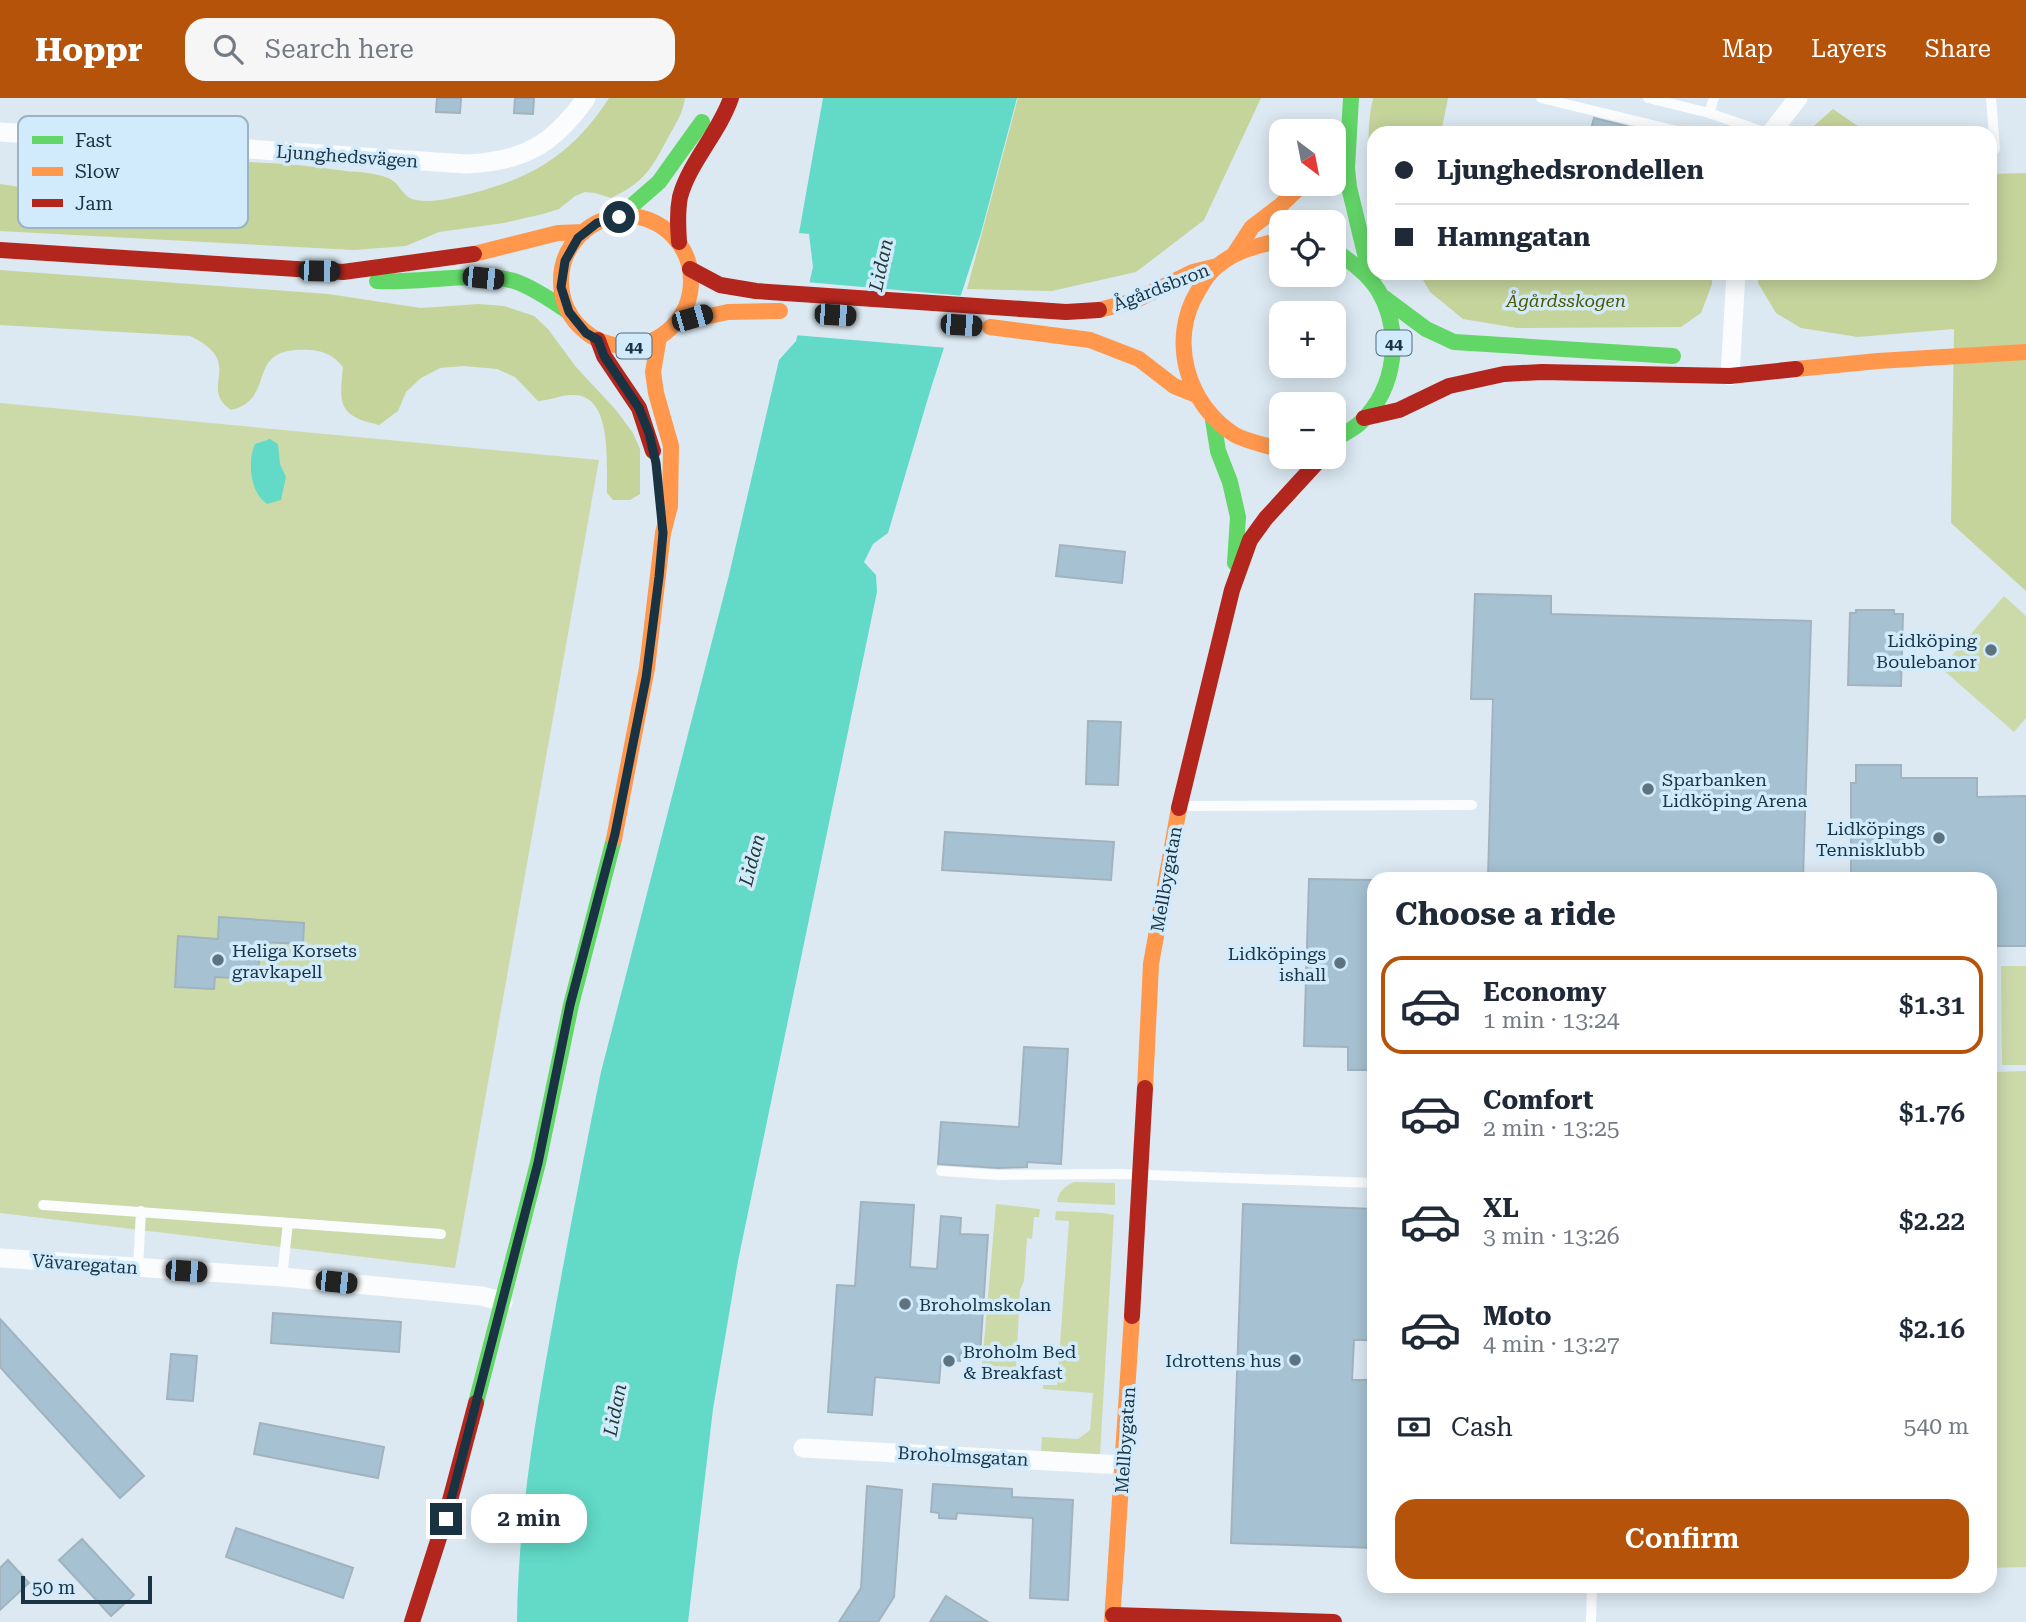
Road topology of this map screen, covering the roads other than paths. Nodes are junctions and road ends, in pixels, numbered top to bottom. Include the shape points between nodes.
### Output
1 (586, 98) edge
2 (715, 98) edge
3 (731, 98) edge
4 (1350, 98) edge
5 (1541, 98) edge
6 (1714, 98) edge
7 (1798, 98) edge
8 (1991, 98) edge
9 (1653, 99) edge
10 (1709, 113) junction
11 (1341, 119) edge
12 (1656, 126) edge
13 (1748, 126) edge
14 (1775, 126) edge
15 (1993, 126) edge
16 (0, 132) edge
17 (18, 133) edge
18 (248, 149) edge
19 (1290, 196) edge
20 (619, 217) junction
21 (584, 232) junction
22 (679, 242) junction
23 (1269, 242) edge
24 (0, 250) edge
25 (1235, 253) junction
26 (1346, 258) edge
27 (1367, 262) edge
28 (1217, 266) junction
29 (690, 269) junction
30 (343, 272) junction
31 (1367, 275) edge
32 (1372, 280) edge
33 (1735, 280) edge
34 (1383, 297) junction
35 (569, 312) junction
36 (799, 312) dead end
37 (677, 323) junction
38 (972, 326) dead end
39 (660, 337) junction
40 (598, 340) junction
41 (2026, 352) edge
42 (1688, 357) dead end
43 (1726, 365) junction
44 (1194, 394) junction
45 (1364, 418) junction
46 (1213, 420) junction
47 (1346, 432) edge
48 (1269, 449) edge
49 (1312, 469) edge
50 (663, 533) junction
51 (1232, 590) junction
52 (1472, 805) dead end
53 (1180, 806) junction
54 (941, 1171) dead end
55 (1141, 1174) junction
56 (1367, 1183) edge
57 (43, 1205) dead end
58 (141, 1211) junction
59 (288, 1223) junction
60 (441, 1234) dead end
61 (0, 1258) edge
62 (138, 1268) junction
63 (282, 1277) junction
64 (503, 1302) junction
65 (803, 1448) dead end
66 (1123, 1465) junction
67 (1592, 1593) edge
68 (1112, 1618) edge
69 (412, 1622) edge
70 (1334, 1622) edge
71 (1591, 1622) edge

1 - 18 street, Ljunghedsvägen via 553,137 522,155 490,163
2 - 20 main road via 659,182
3 - 22 main road via 683,188
4 - 11 main road, 44
4 - 27 main road, 44 via 1347,168
5 - 12 lane
6 - 10 lane
7 - 14 street
8 - 15 lane
9 - 10 lane
10 - 13 lane
16 - 17 street, Ljunghedsvägen
19 - 25 main road via 1252,227
20 - 21 main road, 44
20 - 22 main road via 652,222
21 - 30 main road, 44
21 - 35 main road via 572,245 562,269 561,287
22 - 29 main road, 44
23 - 25 main road
24 - 30 main road, 44
25 - 28 main road
26 - 31 main road, 44
28 - 29 main road, Ågårdsbron via 1192,272 1134,301 1089,312 756,291 720,285
28 - 44 main road via 1196,294 1184,326 1185,373
29 - 37 main road, 44 via 690,297
30 - 35 main road, 44 via 402,283 483,278 514,281
32 - 34 main road, 44
33 - 43 street
34 - 42 main road via 1426,330 1454,342
34 - 45 main road, 44 via 1394,339 1393,361 1378,401
35 - 40 main road, 44
36 - 37 main road, 44 via 759,309 707,314
37 - 39 main road, 44
38 - 44 main road via 1090,340 1139,359 1174,386
39 - 40 main road, 44 via 629,346
39 - 50 main road via 653,372 671,446 670,506
40 - 50 main road via 649,433
41 - 43 main road
43 - 45 main road via 1504,374 1449,386 1399,410
44 - 46 main road
45 - 47 main road, 44
46 - 48 main road via 1244,442
46 - 51 main road, Mellbygatan via 1238,517
49 - 51 main road, Mellbygatan via 1250,541
50 - 64 main road via 647,668 618,821 570,1005 538,1163
51 - 53 main road, Mellbygatan
52 - 53 lane
53 - 55 main road, Mellbygatan via 1151,964
54 - 55 lane
55 - 56 lane
55 - 66 main road, Mellbygatan
57 - 58 lane
58 - 59 lane
58 - 62 lane
59 - 60 lane
59 - 63 lane
61 - 62 street, Vävaregatan
62 - 63 street, Vävaregatan
63 - 64 street, Vävaregatan via 482,1296
64 - 69 main road via 446,1519
65 - 66 street, Broholmsgatan
66 - 68 main road, Mellbygatan
67 - 71 lane
68 - 70 main road

